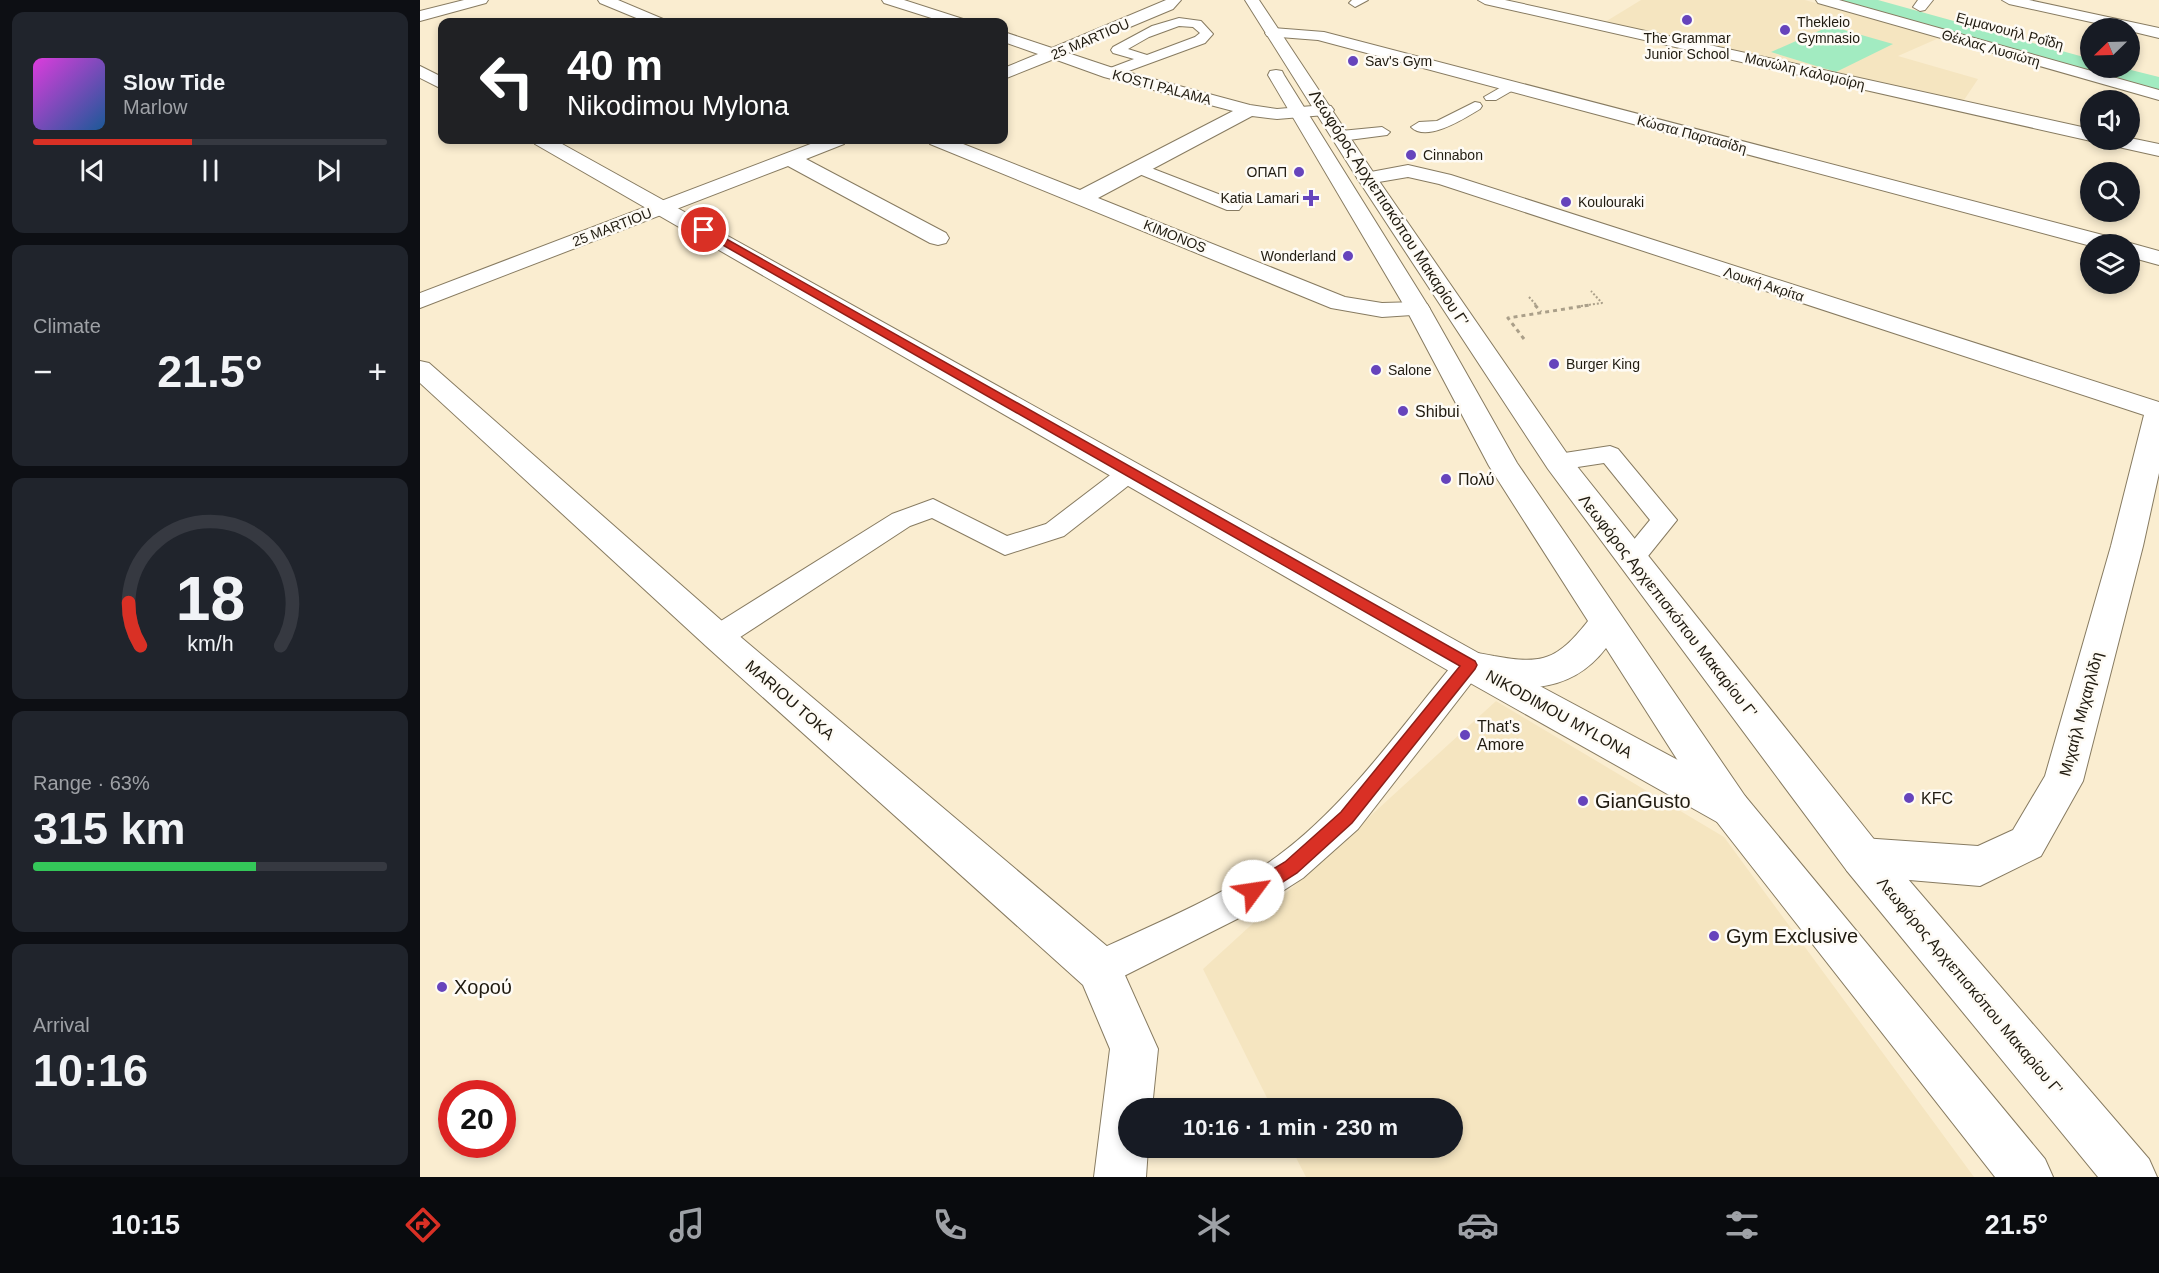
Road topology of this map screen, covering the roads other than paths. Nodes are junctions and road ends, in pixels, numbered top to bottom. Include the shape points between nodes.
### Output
1 (481, 0) edge
2 (605, 0) edge
3 (889, 0) edge
4 (1174, 0) edge
5 (1252, 0) edge
6 (1485, 0) edge
7 (1823, 0) edge
8 (2009, 0) edge
9 (1903, 2) dead end
10 (1926, 6) edge
11 (420, 15) edge
12 (648, 18) edge
13 (945, 18) edge
14 (1273, 33) junction
15 (2159, 33) edge
16 (1008, 38) edge
17 (1055, 54) junction
18 (1147, 59) junction
19 (1270, 64) dead end
20 (420, 71) edge
21 (1008, 72) edge
22 (1110, 73) junction
23 (438, 82) edge
24 (1510, 86) junction
25 (2159, 95) edge
26 (1491, 97) dead end
27 (1475, 106) dead end
28 (1249, 110) junction
29 (1325, 110) junction
30 (1299, 112) junction
31 (1419, 127) dead end
32 (1382, 132) dead end
33 (2080, 133) edge
34 (1341, 136) junction
35 (549, 144) edge
36 (826, 144) edge
37 (947, 144) edge
38 (2140, 146) edge
39 (2159, 150) edge
40 (789, 158) junction
41 (1138, 168) junction
42 (1367, 178) junction
43 (1081, 198) junction
44 (1233, 206) dead end
45 (663, 207) junction
46 (2080, 236) edge
47 (938, 238) dead end
48 (2140, 253) edge
49 (2159, 258) edge
50 (420, 301) edge
51 (1418, 309) junction
52 (420, 369) edge
53 (2159, 411) edge
54 (1558, 462) junction
55 (1130, 472) junction
56 (1631, 559) junction
57 (1607, 622) junction
58 (718, 637) junction
59 (1469, 665) junction
60 (1731, 809) junction
61 (1862, 857) junction
62 (1099, 969) junction
63 (1120, 1177) edge
64 (2027, 1177) edge
65 (2131, 1177) edge

1 - 11 street
2 - 12 street
3 - 13 street
4 - 17 street, 25 MARTIOU
5 - 14 street, Λεωφόρος Αρχιεπισκόπου Μακαρίου Γ’
6 - 33 street, Μανώλη Καλομοίρη
7 - 25 street, Θέκλας Λυσιώτη
8 - 15 street
9 - 10 street
14 - 24 street, Κώστα Παρτασίδη via 1318,35
14 - 29 street, Λεωφόρος Αρχιεπισκόπου Μακαρίου Γ’
16 - 17 street, KOSTI PALAMA
17 - 21 street, 25 MARTIOU
17 - 22 street, KOSTI PALAMA
18 - 18 lane via 1200,40 1207,34 1190,22 1168,24 1118,50
18 - 22 lane
19 - 30 street, Λεωφόρος Αρχιεπισκόπου Μακαρίου Γ’
20 - 23 street
22 - 28 street, KOSTI PALAMA
24 - 26 lane
24 - 46 street, Κώστα Παρτασίδη
27 - 31 lane via 1441,125
28 - 30 street, KOSTI PALAMA
28 - 41 street
29 - 30 street, KOSTI PALAMA
29 - 34 street, Λεωφόρος Αρχιεπισκόπου Μακαρίου Γ’
30 - 51 street, Λεωφόρος Αρχιεπισκόπου Μακαρίου Γ’
32 - 34 lane
34 - 42 street, Λεωφόρος Αρχιεπισκόπου Μακαρίου Γ’
35 - 45 street, NIKODIMOU MYLONA
36 - 40 street, 25 MARTIOU
37 - 43 street, KIMONOS
38 - 39 street
40 - 45 street, 25 MARTIOU
40 - 47 street
41 - 43 street
41 - 44 lane
42 - 53 street, Λουκή Ακρίτα via 1408,171 1444,179
42 - 54 street, Λεωφόρος Αρχιεπισκόπου Μακαρίου Γ’
43 - 51 street, KIMONOS via 1340,303 1382,310
45 - 50 street, 25 MARTIOU
45 - 55 street, NIKODIMOU MYLONA
48 - 49 street
51 - 57 street, Λεωφόρος Αρχιεπισκόπου Μακαρίου Γ’ via 1504,466
52 - 58 street, MARIOU TOKA
53 - 61 street, Μιχαήλ Μιχαηλίδη via 2063,781 2028,843 1980,866
54 - 56 street, Λεωφόρος Αρχιεπισκόπου Μακαρίου Γ’
54 - 56 lane via 1610,454 1664,520
55 - 58 lane via 1054,530 1005,546 933,508 901,520
55 - 59 street, NIKODIMOU MYLONA
56 - 61 street, Λεωφόρος Αρχιεπισκόπου Μακαρίου Γ’
57 - 59 street via 1579,656 1554,671 1531,675
57 - 60 street, Λεωφόρος Αρχιεπισκόπου Μακαρίου Γ’
58 - 62 street, MARIOU TOKA
59 - 60 street, NIKODIMOU MYLONA
59 - 62 lane via 1346,818 1291,867 1233,903
60 - 64 street, Λεωφόρος Αρχιεπισκόπου Μακαρίου Γ’
61 - 65 street, Λεωφόρος Αρχιεπισκόπου Μακαρίου Γ’
62 - 63 street, MARIOU TOKA via 1134,1050

